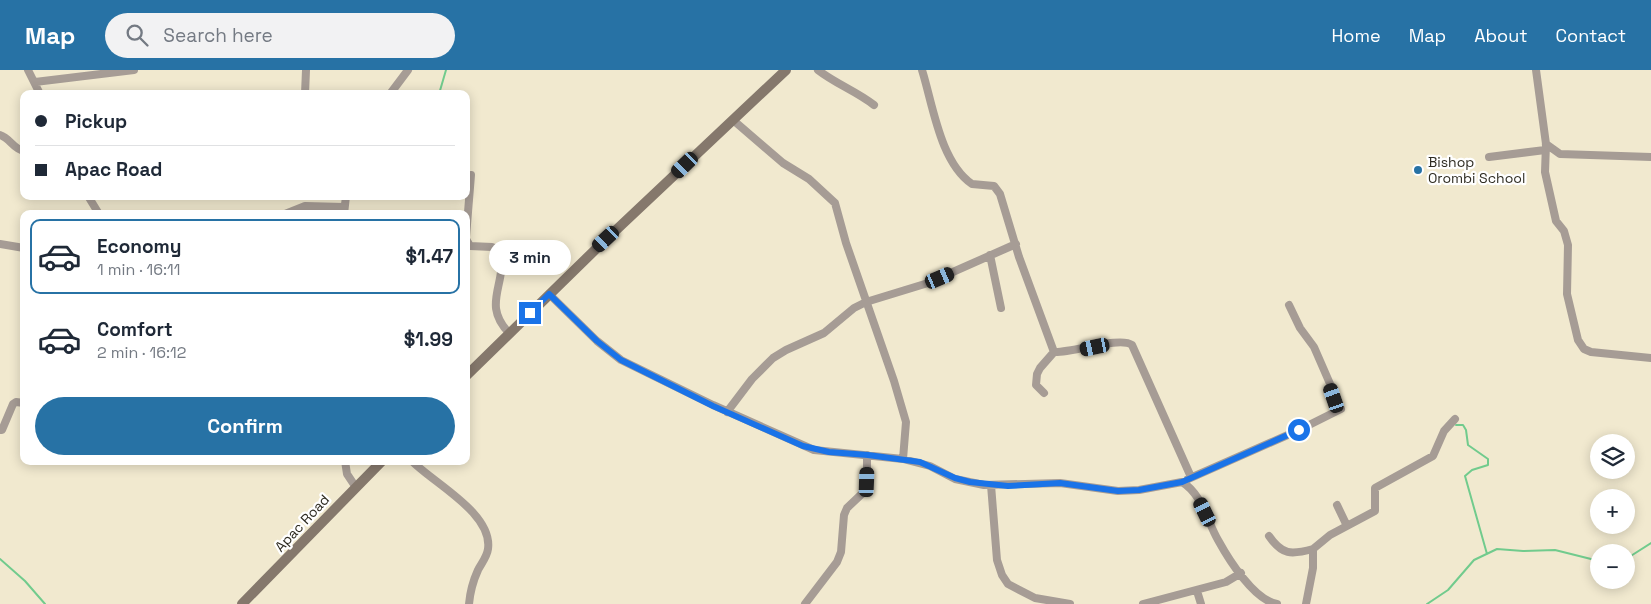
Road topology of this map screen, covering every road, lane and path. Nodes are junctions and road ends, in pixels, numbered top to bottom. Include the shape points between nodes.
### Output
1 (28, 70) edge
2 (134, 70) edge
3 (306, 70) edge
4 (408, 70) edge
5 (786, 70) edge
6 (818, 70) edge
7 (922, 70) edge
8 (1536, 70) edge
9 (35, 82) junction
10 (38, 90) edge
11 (305, 90) edge
12 (393, 90) edge
13 (874, 104) dead end
14 (733, 120) junction
15 (0, 135) edge
16 (1546, 147) junction
17 (20, 150) edge
18 (1489, 157) dead end
19 (1651, 157) edge
20 (471, 176) dead end
21 (470, 188) edge
22 (295, 210) edge
23 (344, 210) edge
24 (0, 244) edge
25 (1016, 244) junction
26 (470, 246) edge
27 (20, 247) edge
28 (990, 255) junction
29 (549, 294) junction
30 (866, 302) junction
31 (1289, 304) dead end
32 (1001, 308) dead end
33 (510, 334) junction
34 (1054, 352) junction
35 (1651, 358) edge
36 (470, 372) edge
37 (1044, 393) dead end
38 (20, 403) edge
39 (727, 412) junction
40 (1455, 419) dead end
41 (0, 430) edge
42 (868, 455) junction
43 (903, 459) junction
44 (346, 465) edge
45 (378, 465) edge
46 (417, 465) edge
47 (1191, 477) junction
48 (1182, 482) junction
49 (991, 485) junction
50 (355, 486) junction
51 (1337, 505) dead end
52 (1347, 526) junction
53 (1268, 536) dead end
54 (1313, 549) junction
55 (1241, 573) junction
56 (1197, 591) junction
57 (242, 604) edge
58 (469, 604) edge
59 (805, 604) edge
60 (1070, 604) edge
61 (1143, 604) edge
62 (1201, 604) edge
63 (1277, 604) edge
64 (1306, 604) edge

1 - 9 street
2 - 9 street
3 - 11 street
4 - 12 street
5 - 14 main road
6 - 13 street
7 - 25 street via 950,157 964,179 972,184 998,188
8 - 16 street
9 - 10 street
14 - 29 main road
14 - 30 street via 783,163 832,198
15 - 17 street
16 - 18 street
16 - 19 street via 1560,154
16 - 35 street via 1545,172 1554,216 1568,244 1567,294 1578,340 1584,349 1601,355
20 - 21 street
22 - 23 street via 305,206
24 - 27 street
25 - 28 street
25 - 34 street
26 - 33 street via 492,247 500,252 496,315
28 - 30 street via 928,283
28 - 32 street
29 - 33 main road
29 - 39 street via 621,360
30 - 39 street via 824,333 773,358
30 - 43 street via 906,422
31 - 47 street via 1300,328 1314,346 1340,409
33 - 36 main road
34 - 37 street via 1036,374 1036,385
34 - 47 street via 1070,352 1121,341 1132,346
38 - 41 street via 13,404
39 - 42 street via 814,450
40 - 52 street via 1444,431 1434,456 1375,488 1375,510
42 - 43 street
42 - 59 street via 867,489 844,515 837,562
43 - 49 street via 930,466 955,478
44 - 50 street
45 - 50 main road, Apac Road
46 - 58 street via 463,501 475,515 487,539 487,553 477,573
47 - 48 street
48 - 49 street via 1118,491 1060,483
48 - 55 street via 1200,503 1218,540
49 - 60 street via 997,560 1002,575 1008,584 1035,598
50 - 57 main road, Apac Road via 312,535
51 - 52 street
52 - 54 street
53 - 54 street via 1278,548 1288,553
54 - 64 street
55 - 56 street via 1226,582
55 - 63 street via 1257,594
56 - 61 street
56 - 62 street

